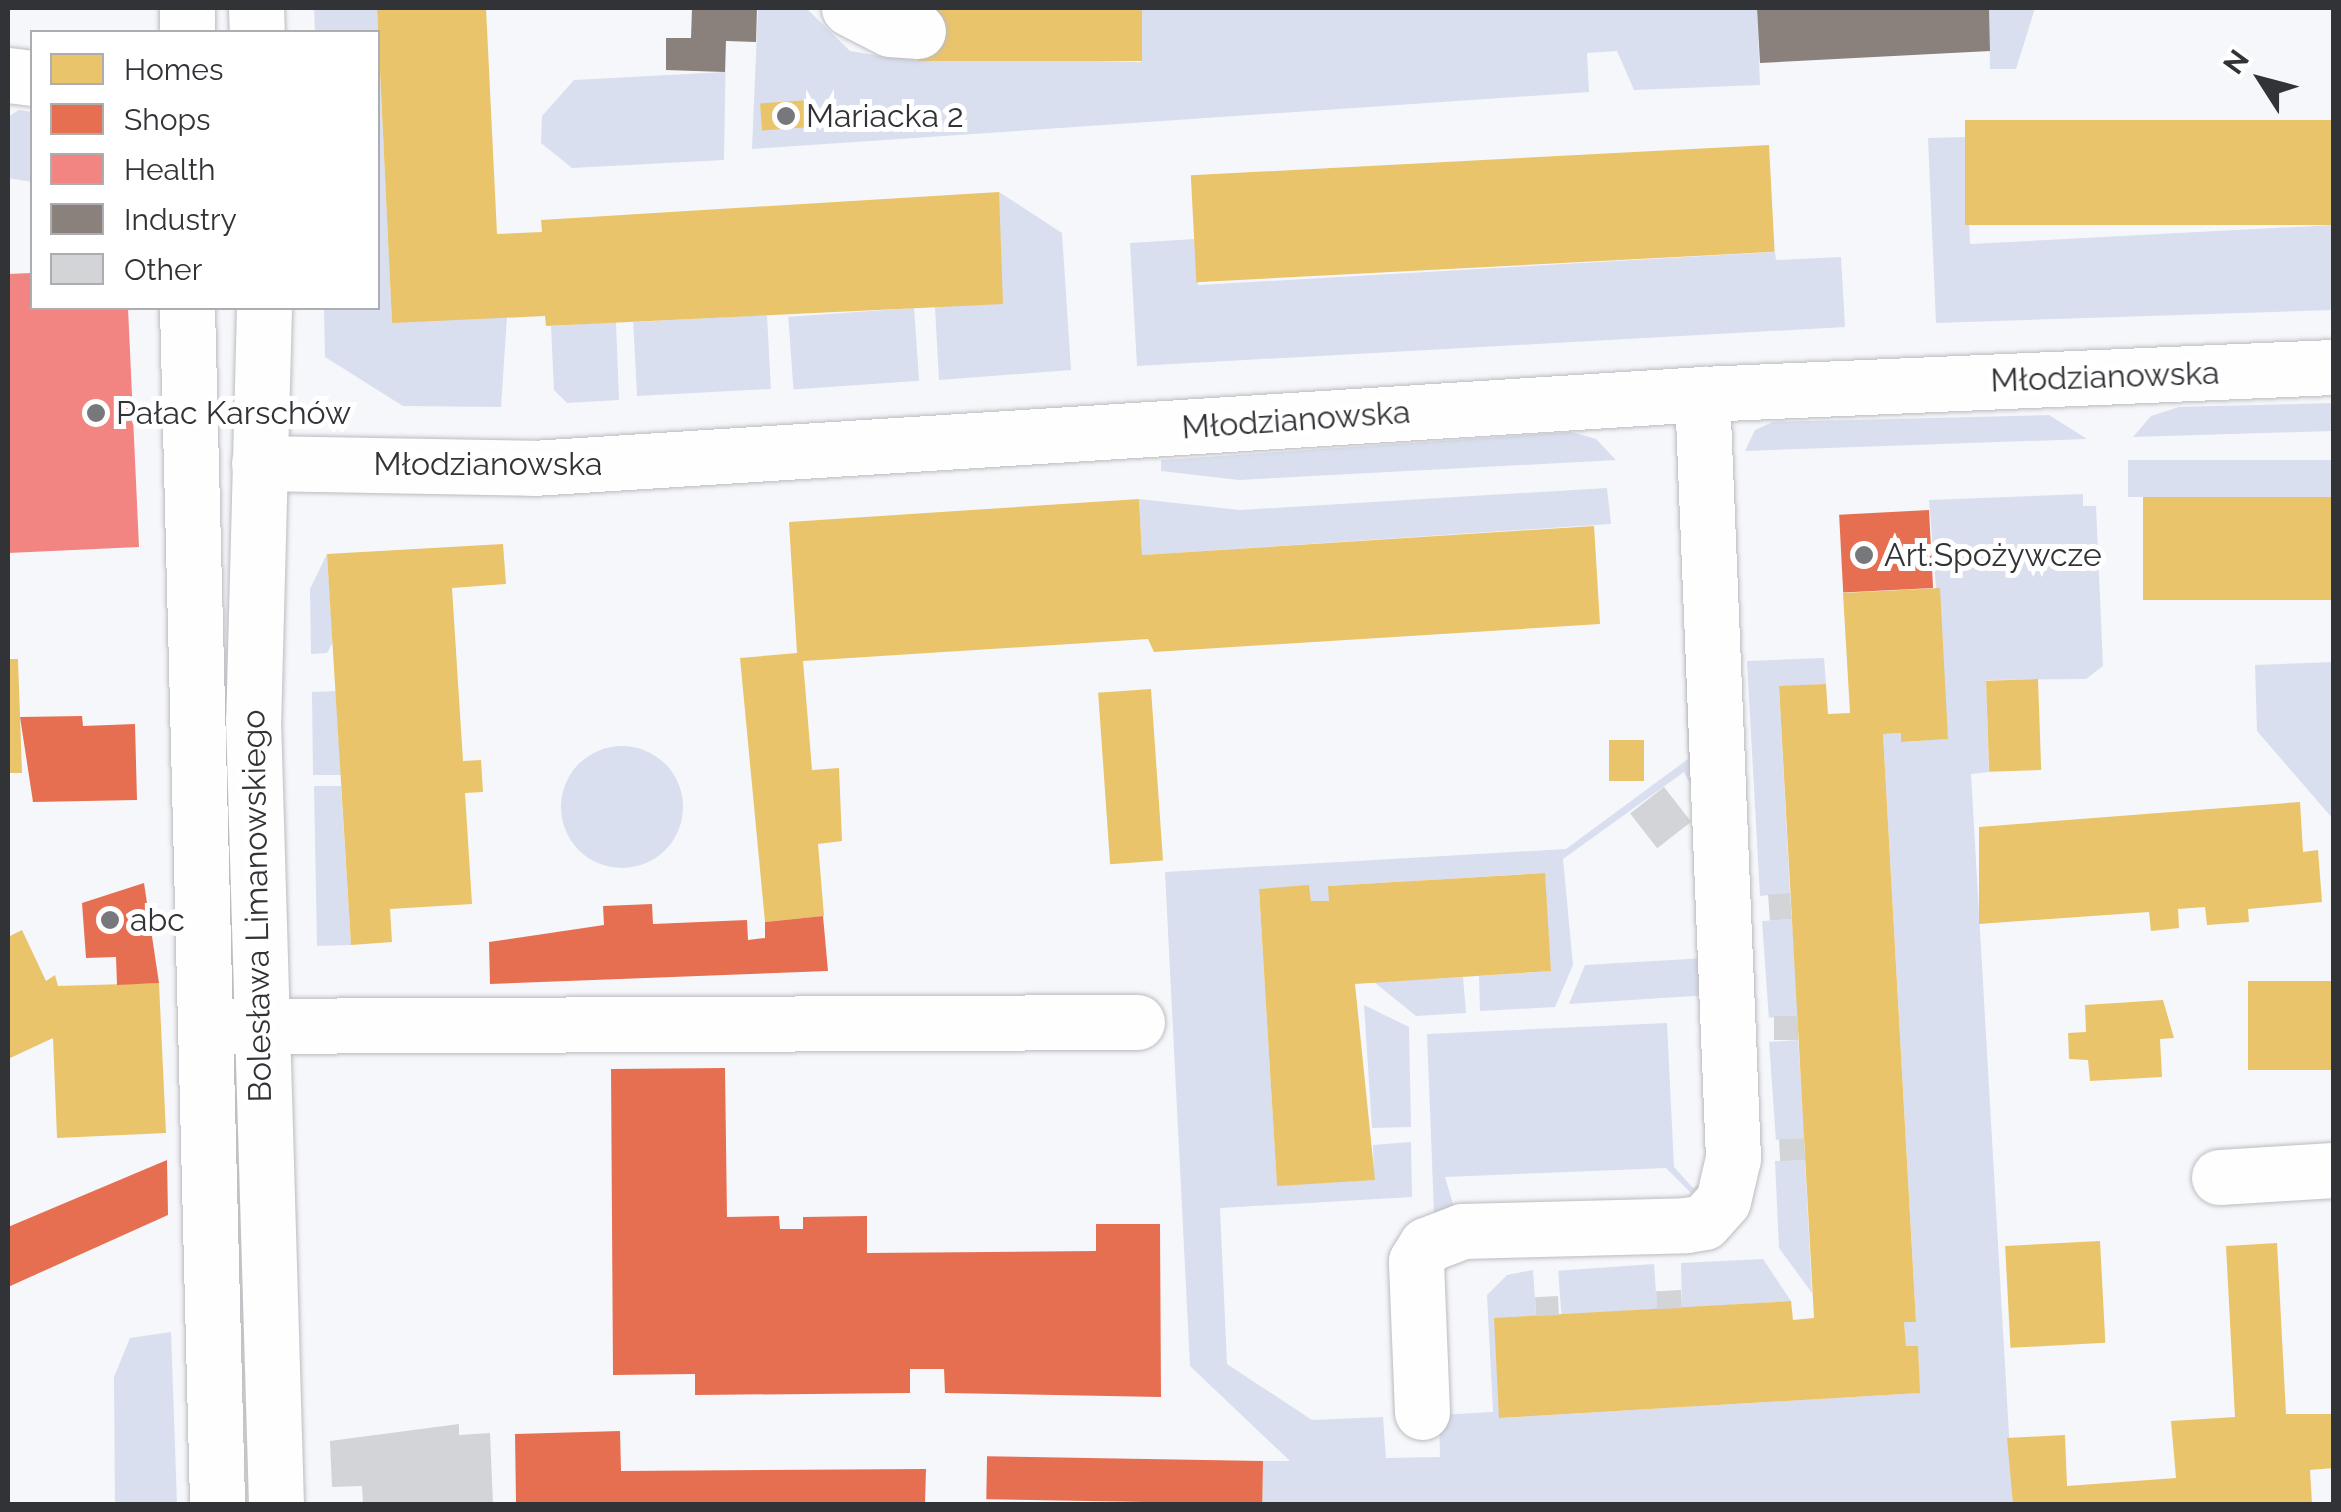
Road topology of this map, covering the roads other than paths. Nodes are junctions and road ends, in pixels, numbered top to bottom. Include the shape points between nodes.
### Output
1 (849, 8) edge
2 (918, 31) dead end
3 (186, 310) edge
4 (264, 310) edge
5 (2334, 368) edge
6 (1702, 394) junction
7 (259, 464) junction
8 (1137, 1022) dead end
9 (205, 1026) junction
10 (259, 1026) junction
11 (2334, 1170) edge
12 (2219, 1177) dead end
13 (1422, 1412) dead end
14 (217, 1504) edge
15 (276, 1504) edge

1 - 2 street via 890,29
3 - 9 street, Bolesława Limanowskiego
4 - 7 street, Bolesława Limanowskiego
5 - 6 street, Młodzianowska
6 - 7 street, Młodzianowska via 533,468
6 - 13 street via 1732,1158 1723,1200 1704,1222 1686,1225 1462,1231 1426,1245 1416,1261
7 - 10 street, Bolesława Limanowskiego
8 - 10 street
9 - 10 street
9 - 14 street, Bolesława Limanowskiego
10 - 15 street, Bolesława Limanowskiego
11 - 12 street

